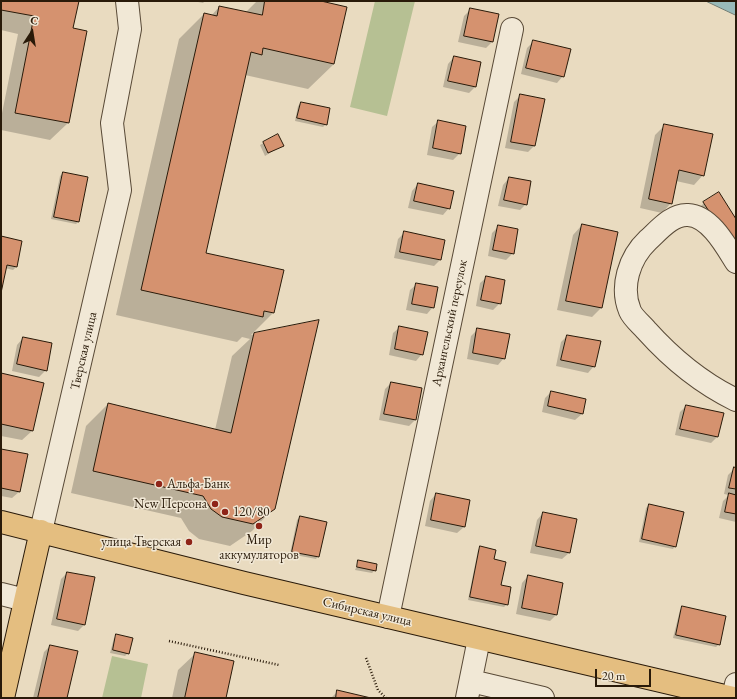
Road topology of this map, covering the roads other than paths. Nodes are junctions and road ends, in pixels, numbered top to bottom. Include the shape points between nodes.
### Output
1 (127, 1) edge
2 (512, 29) dead end
3 (736, 262) edge
4 (736, 400) edge
5 (1, 522) edge
6 (41, 531) junction
7 (1, 594) edge
8 (25, 600) junction
9 (388, 617) junction
10 (479, 638) junction
11 (736, 684) edge
12 (469, 690) edge
13 (3, 698) edge
14 (543, 698) edge
15 (733, 698) edge

1 - 6 street, Тверская улица via 130,30 112,123 120,190
2 - 9 street, Архангельский переулок
3 - 4 street via 708,223 688,215 670,220 645,243 630,266 625,288 630,312 674,359 712,388
5 - 6 main road, Сибирская улица
6 - 8 main road, Тверская улица
6 - 9 main road, Сибирская улица
7 - 8 street
8 - 13 main road, Тверская улица
9 - 10 main road, Сибирская улица
10 - 12 street
10 - 15 main road, Сибирская улица
11 - 15 street
12 - 14 street

